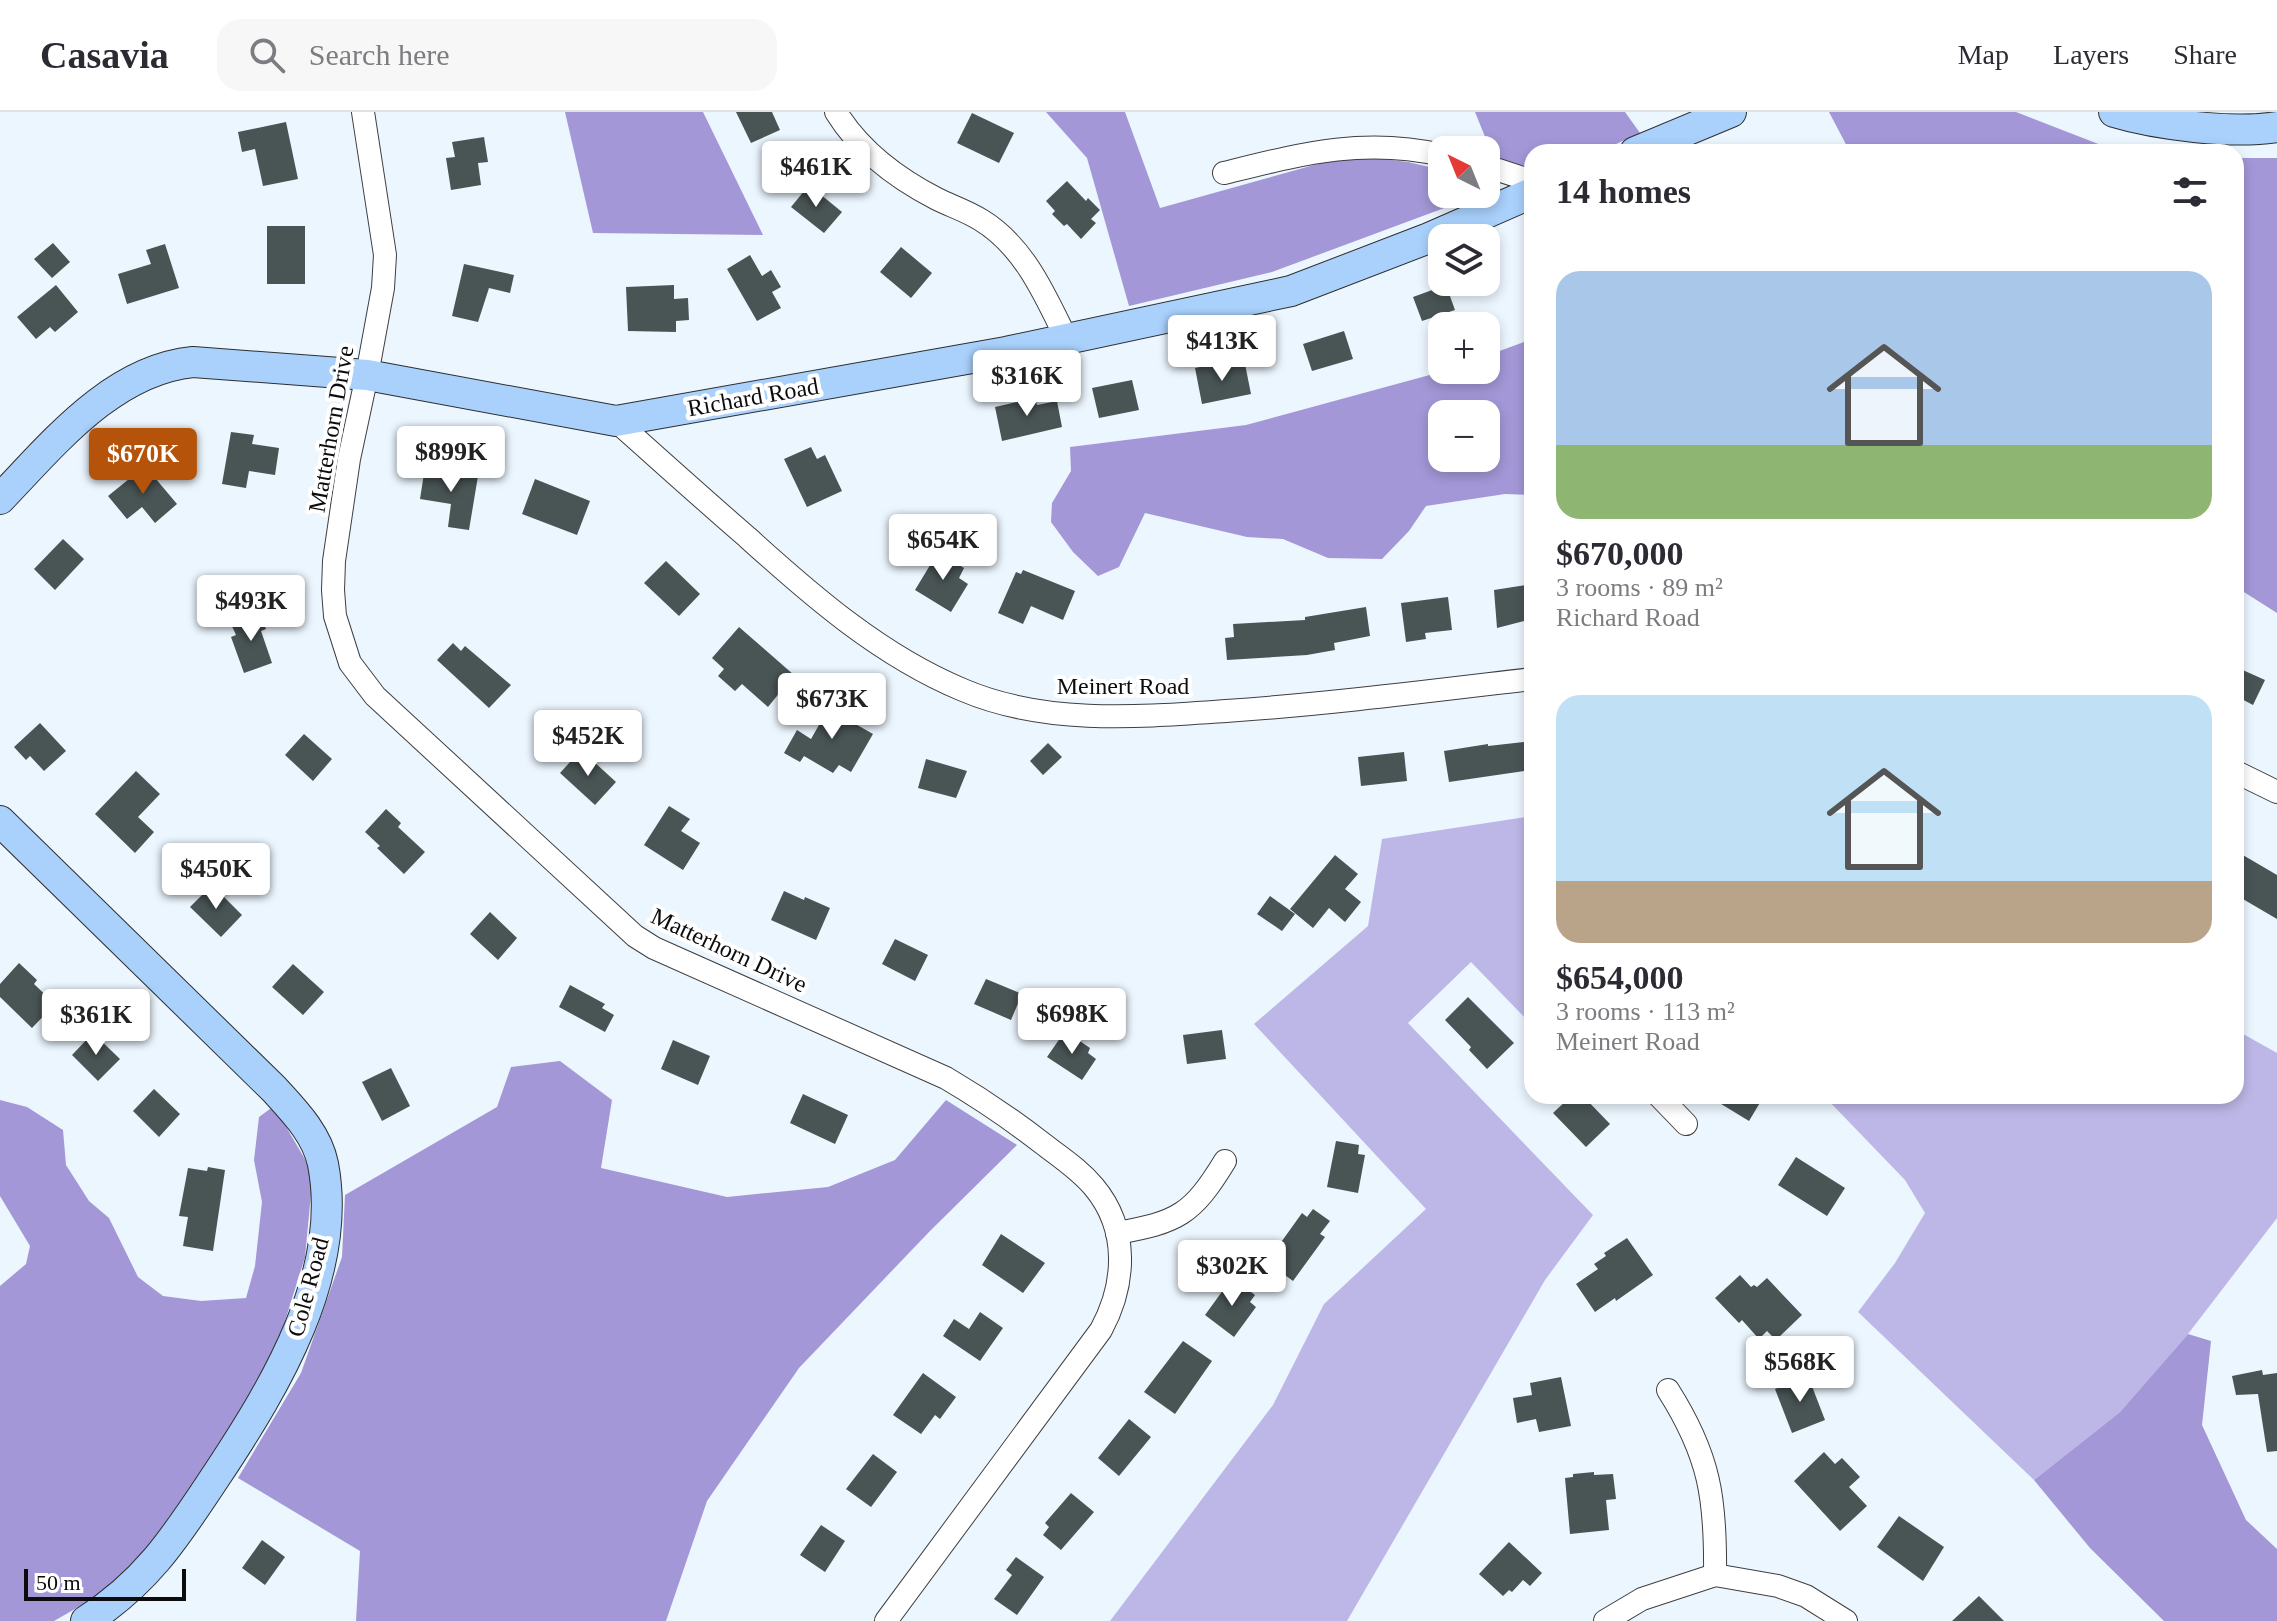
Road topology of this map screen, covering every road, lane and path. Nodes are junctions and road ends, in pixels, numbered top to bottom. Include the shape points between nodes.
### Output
1 (363, 112) edge
2 (836, 112) edge
3 (1731, 112) edge
4 (2114, 112) edge
5 (2277, 127) edge
6 (1654, 144) edge
7 (1428, 152) edge
8 (1500, 171) edge
9 (1224, 173) dead end
10 (1524, 178) edge
11 (1524, 196) edge
12 (1066, 338) junction
13 (367, 375) junction
14 (616, 421) junction
15 (0, 499) edge
16 (1524, 680) edge
17 (2244, 776) edge
18 (2277, 792) edge
19 (0, 821) edge
20 (1667, 1104) edge
21 (1686, 1124) dead end
22 (1225, 1161) dead end
23 (1117, 1233) junction
24 (1668, 1390) dead end
25 (1715, 1575) junction
26 (86, 1621) edge
27 (886, 1621) edge
28 (1605, 1621) edge
29 (1846, 1621) edge

1 - 13 street, Matterhorn Drive via 385,255
2 - 12 street via 849,133 886,169 1004,238 1021,256
3 - 6 street
4 - 5 street via 2191,126
7 - 9 street via 1352,146
8 - 10 street
11 - 12 street, Richard Road via 1291,291
12 - 14 street, Richard Road
13 - 14 street, Richard Road
13 - 15 street, Richard Road via 193,362 170,365 132,382 93,409
13 - 23 street, Matterhorn Drive via 349,459 333,590 350,663 375,696 635,936 973,1094 1083,1176 1104,1200
14 - 16 street, Meinert Road via 833,612 962,690 1010,705 1085,716 1178,715
17 - 18 street
19 - 26 street, Cole Road via 274,1089 307,1127 323,1161 323,1248 302,1323 283,1366 179,1531 125,1595
20 - 21 street
22 - 23 street via 1195,1205 1179,1217
23 - 27 street, Matterhorn Drive via 1119,1284 1101,1330
24 - 25 street via 1699,1447 1712,1489
25 - 28 street via 1642,1599
25 - 29 street via 1778,1586

